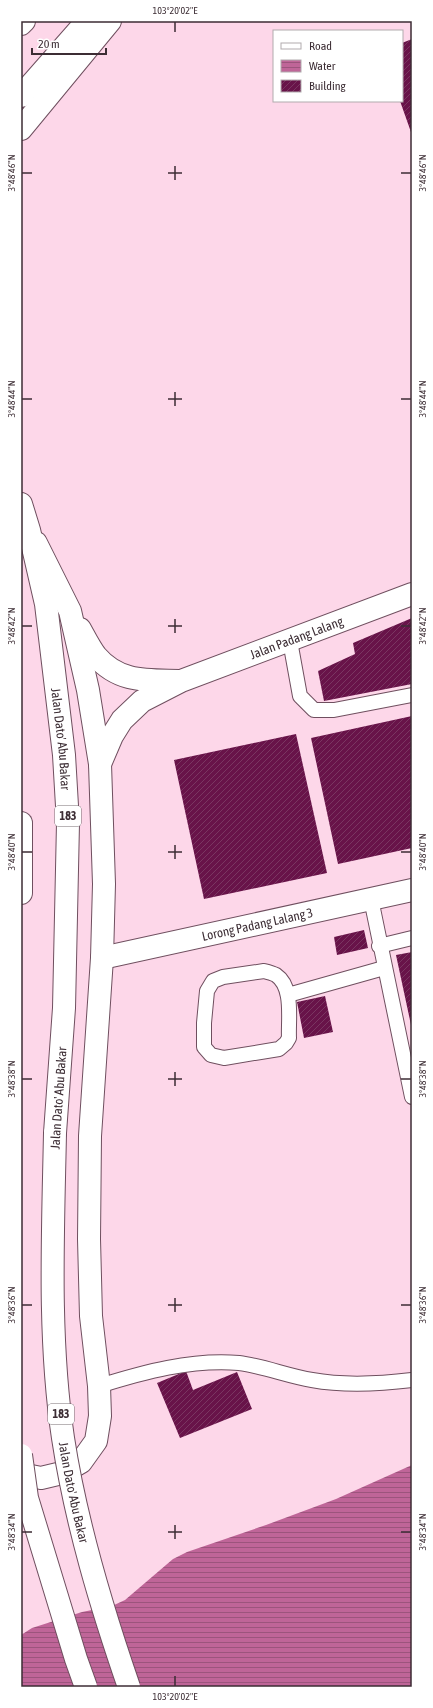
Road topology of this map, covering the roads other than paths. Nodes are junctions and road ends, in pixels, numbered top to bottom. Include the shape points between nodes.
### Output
1 (24, 21) edge
2 (88, 21) edge
3 (110, 21) edge
4 (21, 24) edge
5 (21, 96) edge
6 (21, 129) edge
7 (21, 504) edge
8 (29, 530) junction
9 (412, 594) edge
10 (70, 611) junction
11 (290, 640) junction
12 (181, 681) junction
13 (412, 695) edge
14 (100, 764) junction
15 (21, 823) edge
16 (412, 890) edge
17 (21, 893) edge
18 (371, 899) junction
19 (412, 938) edge
20 (379, 946) junction
21 (102, 958) junction
22 (384, 968) junction
23 (288, 995) junction
24 (412, 1097) edge
25 (412, 1380) edge
26 (99, 1386) junction
27 (21, 1455) edge
28 (21, 1474) edge
29 (86, 1687) edge
30 (129, 1687) edge

1 - 4 main road
2 - 5 main road
3 - 6 main road
7 - 8 main road, Jalan Dato' Abu Bakar / 183
8 - 10 main road
8 - 30 main road, Jalan Dato' Abu Bakar / 183, bridge via 46,604 57,684 68,823 64,1008 55,1133 53,1337 63,1438 77,1513 93,1575
9 - 11 main road, Jalan Padang Lalang
10 - 12 main road via 96,655 118,674 136,680
10 - 14 main road via 88,690
11 - 12 main road, Jalan Padang Lalang
11 - 13 lane via 300,696 314,710 334,710
12 - 14 main road, Jalan Padang Lalang via 142,701 122,720
14 - 21 main road via 104,884
15 - 17 main road
16 - 18 main road, Lorong Padang Lalang 3
18 - 20 lane
18 - 21 main road, Lorong Padang Lalang 3
19 - 20 lane
20 - 22 lane
21 - 26 main road via 90,1136 89,1240 91,1316
22 - 23 lane
22 - 24 lane
23 - 23 lane via 289,1038 279,1049 224,1058 211,1055 204,1047 207,991 213,981 223,977 264,971 284,983
25 - 26 lane via 347,1384 313,1381 239,1364 212,1363 184,1364
26 - 28 main road via 100,1416 96,1440 81,1462 62,1473 41,1478
27 - 29 main road, bridge via 27,1498

